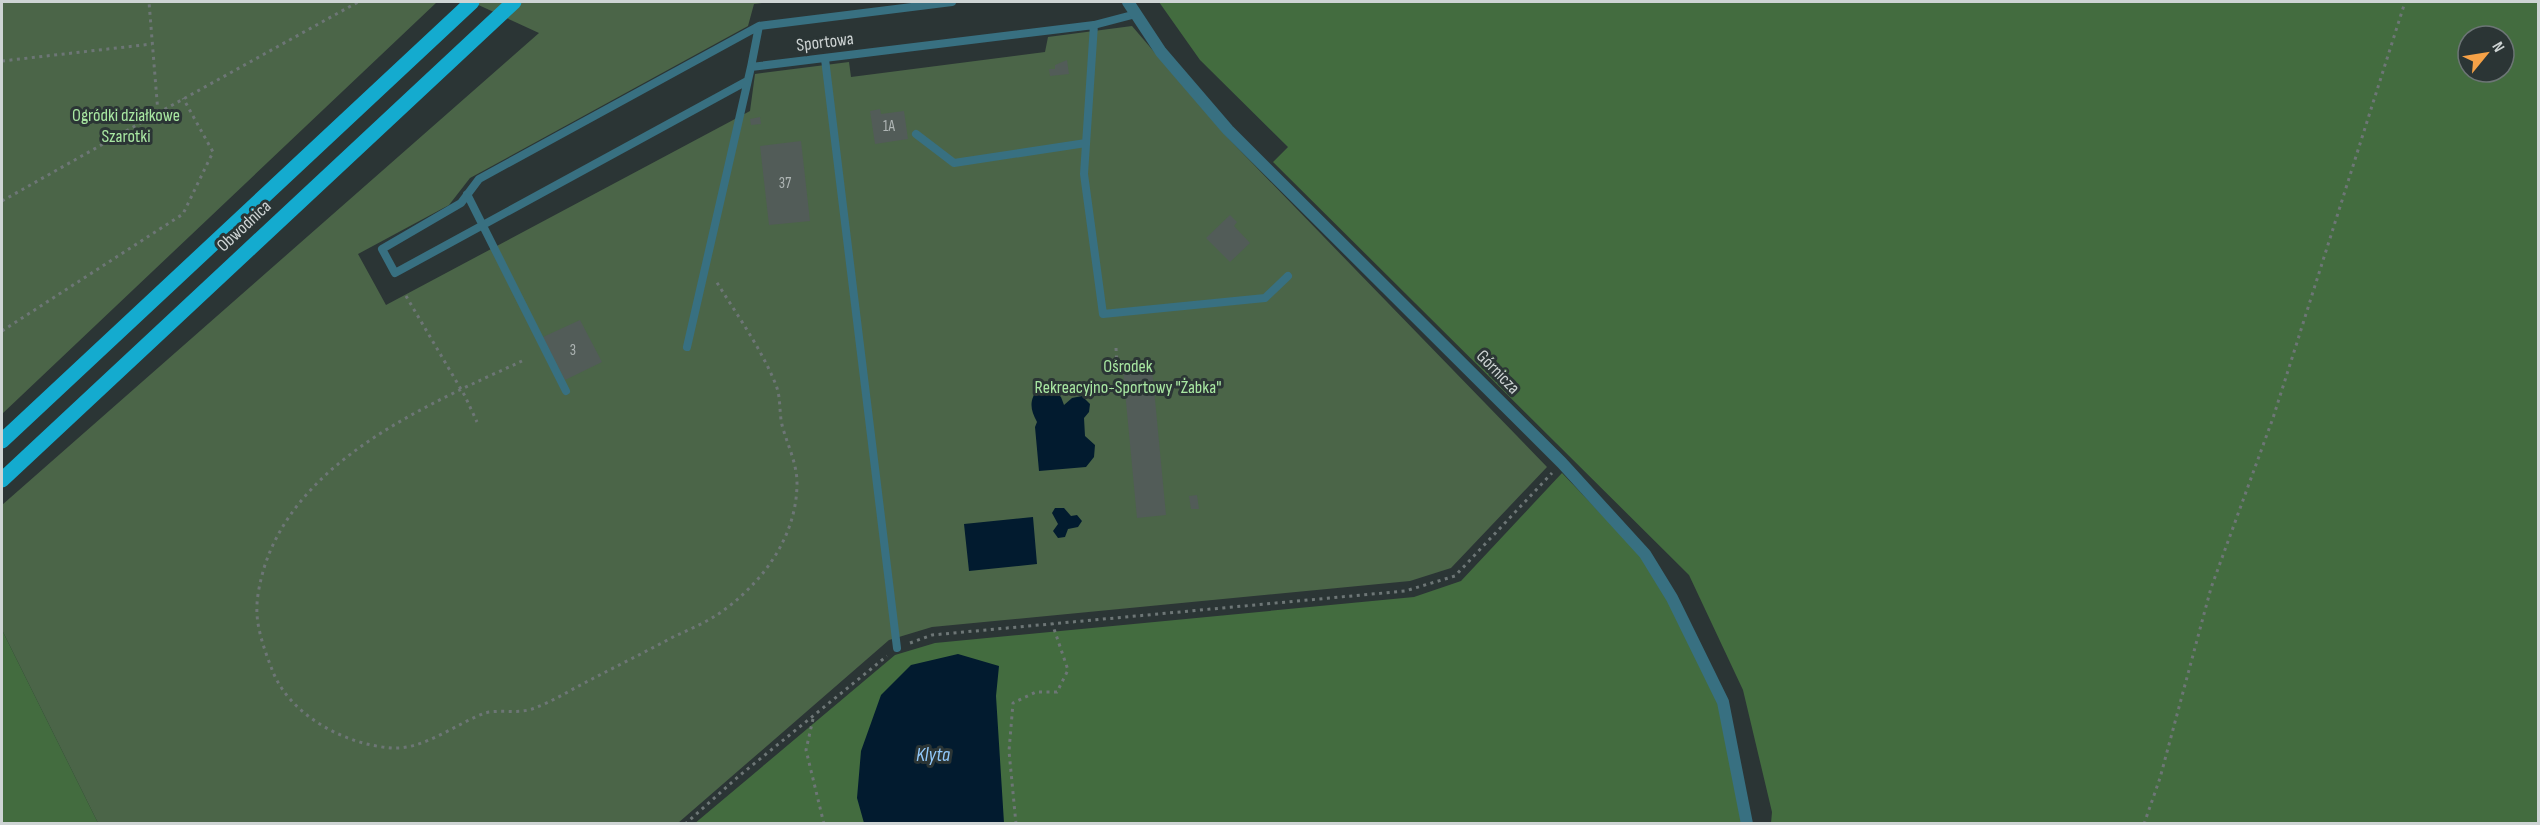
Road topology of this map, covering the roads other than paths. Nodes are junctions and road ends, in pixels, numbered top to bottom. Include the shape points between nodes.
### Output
1 (472, 2) edge
2 (514, 2) edge
3 (951, 2) edge
4 (1128, 2) edge
5 (1136, 14) junction
6 (1094, 25) junction
7 (759, 26) junction
8 (825, 59) junction
9 (751, 67) junction
10 (747, 81) junction
11 (916, 134) dead end
12 (1086, 143) junction
13 (467, 194) junction
14 (484, 225) junction
15 (1288, 276) dead end
16 (687, 347) dead end
17 (566, 391) dead end
18 (2, 441) edge
19 (2, 480) edge
20 (897, 648) road end
21 (1748, 824) edge

1 - 18 main road, Obwodnica
2 - 19 main road, Obwodnica
3 - 7 lane, Sportowa
4 - 5 street, Górnicza
5 - 6 lane, Sportowa
5 - 21 street, Górnicza via 1161,52 1228,130 1562,463 1645,554 1672,598 1724,702
6 - 8 lane, Sportowa
6 - 12 lane
7 - 9 lane
7 - 13 lane via 478,179
8 - 9 lane, Sportowa
8 - 20 lane
9 - 10 lane
10 - 14 lane
10 - 16 lane
11 - 12 lane via 954,163
12 - 15 lane via 1084,174 1103,314 1265,298
13 - 14 lane
13 - 14 lane via 461,203 382,249 396,273
14 - 17 lane

